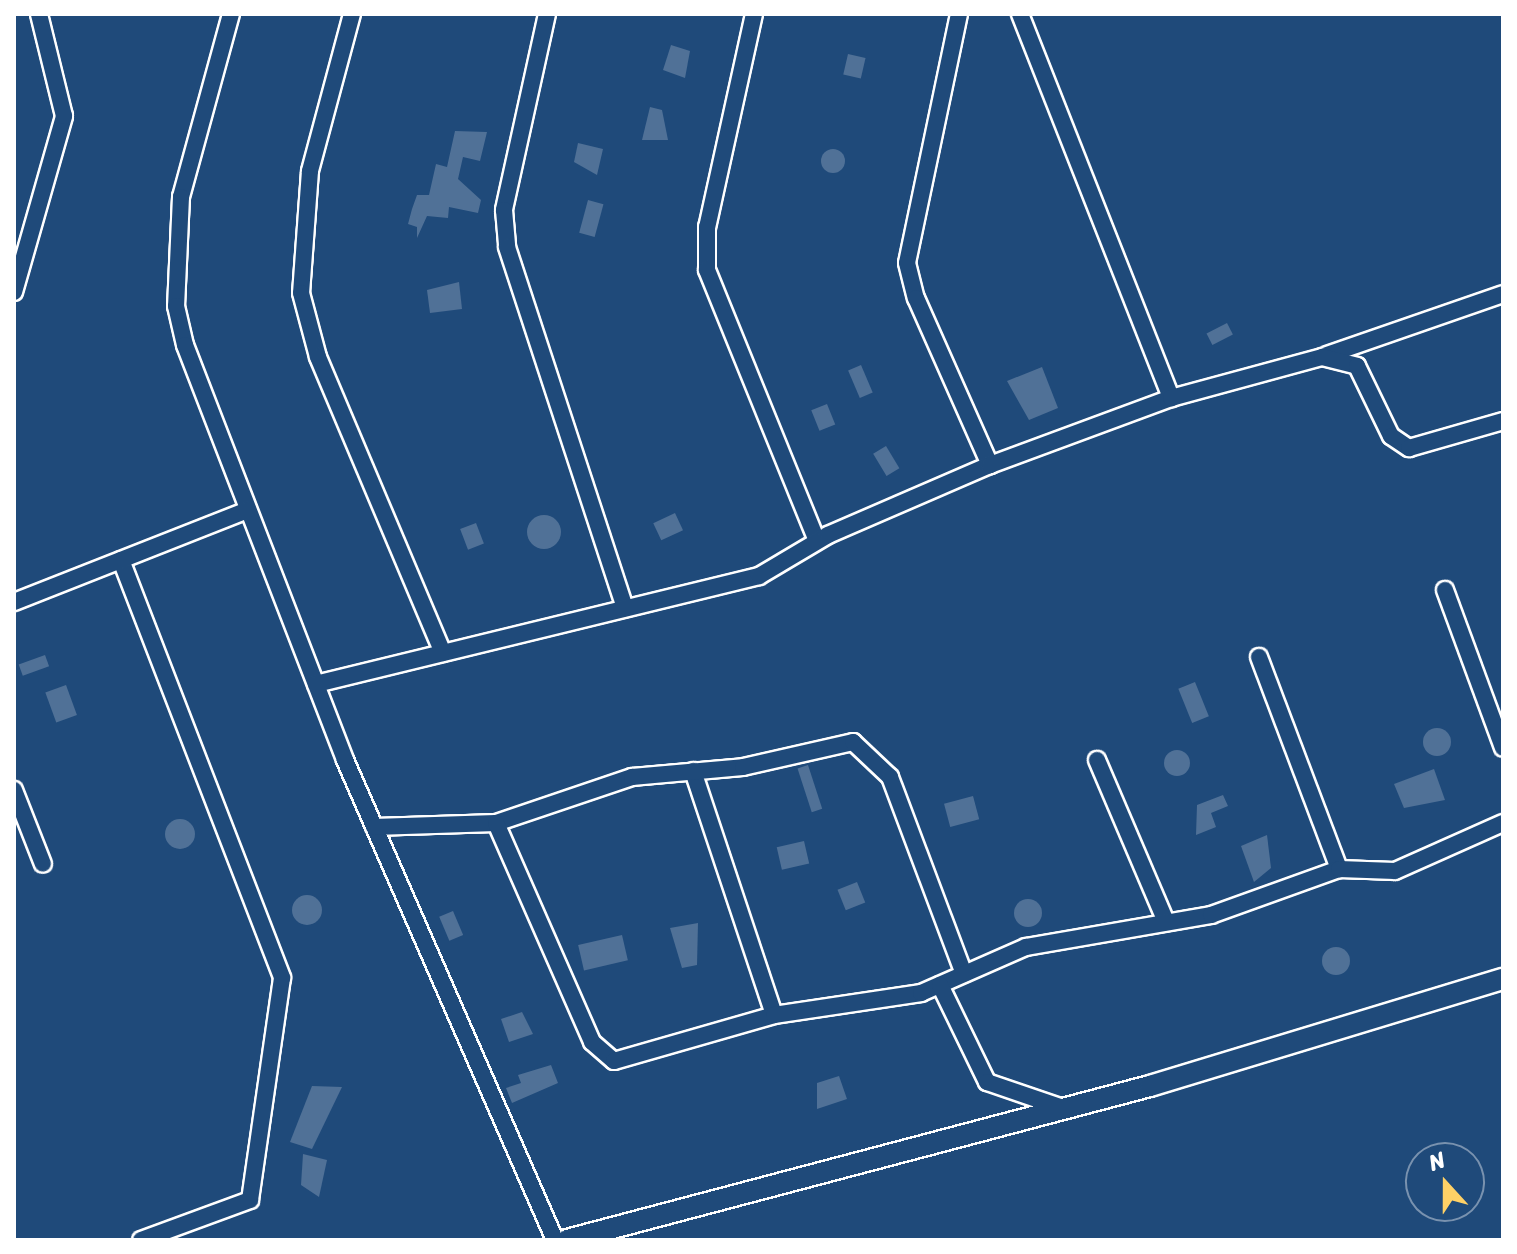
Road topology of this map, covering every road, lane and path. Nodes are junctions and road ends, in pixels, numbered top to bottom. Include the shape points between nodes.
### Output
1 (39, 14) edge
2 (231, 14) edge
3 (352, 14) edge
4 (547, 14) edge
5 (754, 14) edge
6 (959, 14) edge
7 (1020, 14) edge
8 (14, 292) edge
9 (1503, 294) edge
10 (1322, 357) junction
11 (1171, 398) junction
12 (1503, 421) edge
13 (990, 465) junction
14 (248, 510) junction
15 (817, 541) junction
16 (121, 560) junction
17 (1445, 590) dead end
18 (14, 602) edge
19 (625, 608) junction
20 (443, 653) junction
21 (1259, 657) dead end
22 (316, 684) junction
23 (1503, 748) edge
24 (1097, 760) dead end
25 (693, 771) junction
26 (14, 790) edge
27 (496, 823) junction
28 (1503, 823) edge
29 (374, 827) junction
30 (43, 864) dead end
31 (1339, 869) junction
32 (1166, 922) junction
33 (964, 974) junction
34 (1503, 979) edge
35 (940, 985) junction
36 (774, 1015) junction
37 (1066, 1109) junction
38 (141, 1240) edge
39 (555, 1240) edge
40 (567, 1240) edge

1 - 8 street via 64,116
2 - 14 street via 181,197 176,306
3 - 20 street via 310,171 301,293 318,357
4 - 19 street via 504,210 507,247
5 - 15 street via 706,259 714,299
6 - 13 street via 908,231 907,263
7 - 11 street
9 - 10 street
10 - 11 street
10 - 12 street via 1357,366 1391,436 1409,448
11 - 13 street
13 - 15 street
14 - 16 street
14 - 22 street
15 - 19 street via 759,576
16 - 18 street
16 - 38 street via 282,978 250,1200
17 - 23 street
19 - 20 street
20 - 22 street
21 - 31 street
22 - 29 street
24 - 32 street
25 - 27 street via 632,777
25 - 33 street via 743,767 839,742 864,746 890,777
25 - 36 street
26 - 30 street
27 - 29 street
27 - 36 street via 605,1059 625,1060
28 - 31 street via 1395,871
29 - 39 street
31 - 32 street via 1223,911
32 - 33 street via 1026,947
33 - 35 street
34 - 37 street
35 - 36 street via 889,1001
35 - 37 street via 987,1082
37 - 40 street

